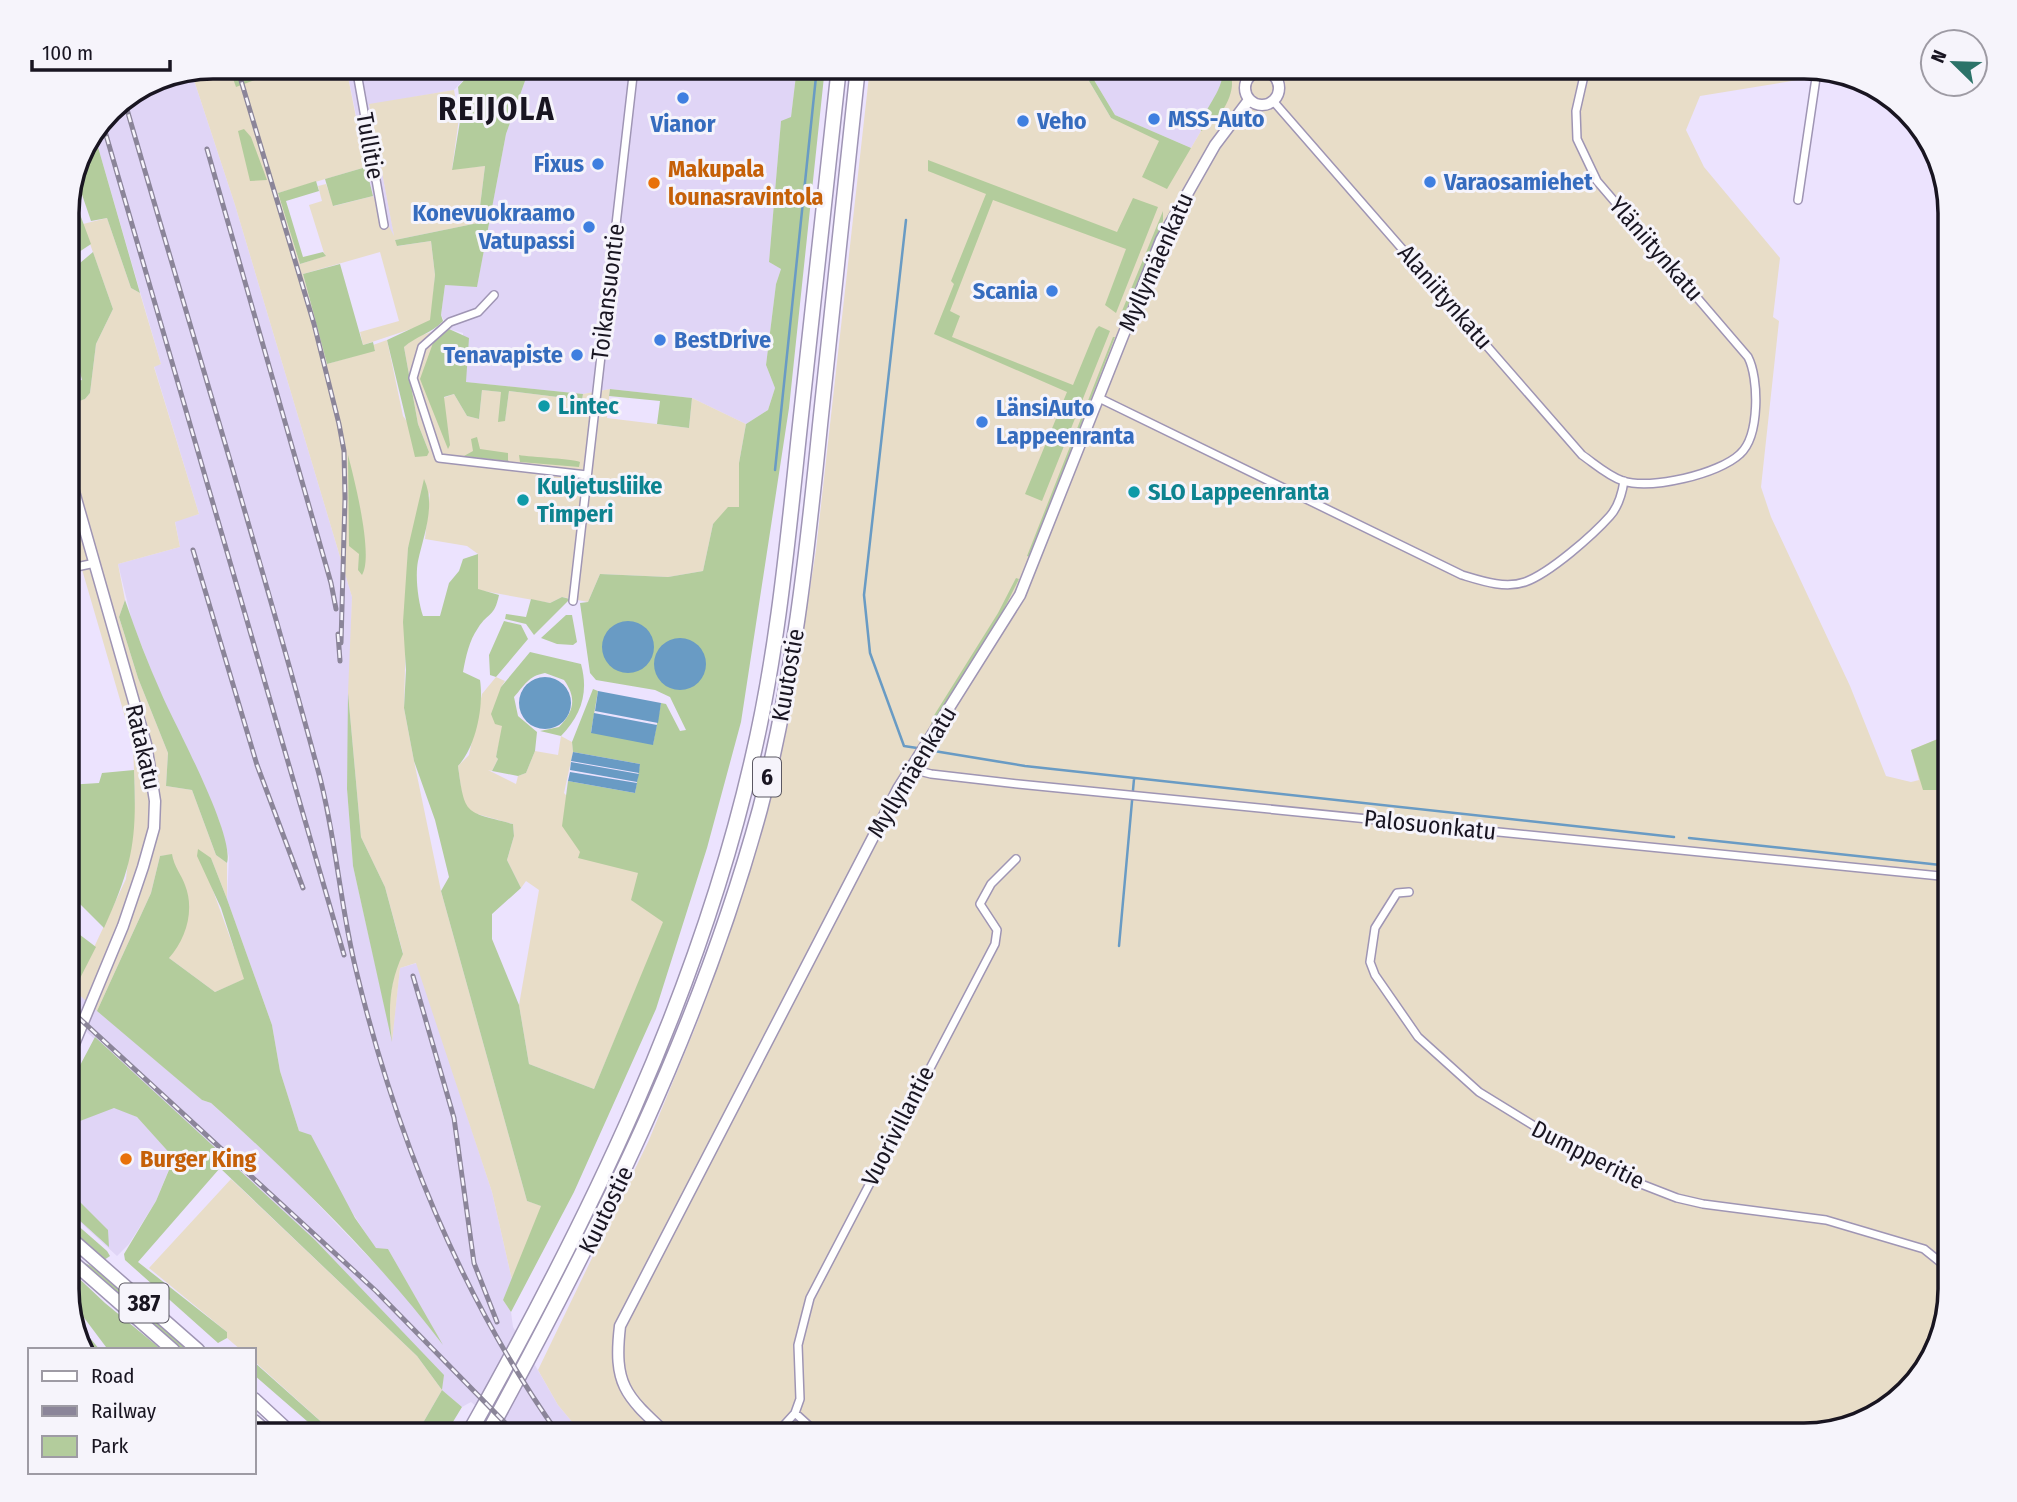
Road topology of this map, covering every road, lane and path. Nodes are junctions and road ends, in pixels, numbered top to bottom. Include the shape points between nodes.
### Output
1 (358, 79) edge
2 (633, 79) edge
3 (838, 79) edge
4 (857, 79) edge
5 (1248, 79) edge
6 (1279, 79) edge
7 (1583, 79) edge
8 (1815, 80) edge
9 (1249, 100) junction
10 (1274, 102) junction
11 (1798, 200) dead end
12 (384, 225) dead end
13 (494, 295) dead end
14 (1099, 398) junction
15 (587, 475) junction
16 (1624, 481) junction
17 (79, 508) edge
18 (95, 563) junction
19 (79, 566) edge
20 (573, 601) dead end
21 (911, 769) junction
22 (1016, 859) dead end
23 (1938, 876) edge
24 (1409, 892) dead end
25 (79, 1032) edge
26 (79, 1246) edge
27 (1938, 1260) edge
28 (79, 1268) edge
29 (532, 1322) junction
30 (171, 1348) edge
31 (196, 1348) edge
32 (256, 1401) edge
33 (795, 1413) junction
34 (279, 1423) edge
35 (471, 1423) edge
36 (475, 1423) edge
37 (494, 1423) edge
38 (656, 1423) edge
39 (786, 1423) edge
40 (806, 1423) edge

1 - 12 street, Tullitie
2 - 15 street, Toikansuontie
3 - 29 highway, Kuutostie / 6 via 778,621 752,760 711,902 645,1079 578,1233
4 - 37 highway, Kuutostie / 6 via 804,576 760,809 698,995 628,1166
5 - 9 main road
6 - 10 main road
7 - 16 street, Yläniitynkatu via 1576,110 1577,139 1597,181 1748,357 1757,381 1753,426 1739,456 1685,479
8 - 11 street
9 - 10 main road via 1265,106
9 - 14 main road, Myllymäenkatu via 1215,145 1161,240
10 - 16 street, Alaniitynkatu via 1583,455
13 - 15 street via 478,312 450,322 422,347 413,378 439,458
14 - 16 street via 1462,575 1492,584 1525,582 1558,561 1611,515 1621,499
14 - 21 main road, Myllymäenkatu via 1020,595
15 - 20 street, Toikansuontie
17 - 18 main road, Ratakatu
18 - 19 street
18 - 25 main road, Ratakatu via 146,744 155,801 154,828 143,867
21 - 23 street, Palosuonkatu via 1018,784
21 - 38 main road, Myllymäenkatu via 620,1326 615,1362 625,1389
22 - 33 street, Vuorivillantie via 991,884 980,904 997,930 995,944 810,1298 798,1345 800,1399
24 - 27 street, Dumpperitie via 1397,893 1388,902 1375,929 1370,962 1418,1037 1479,1092 1570,1148 1677,1198 1826,1220 1924,1249
26 - 31 main road, 387
28 - 30 main road
29 - 35 highway
29 - 36 highway, Kuutostie / 6
32 - 34 main road
33 - 39 street
33 - 40 street

